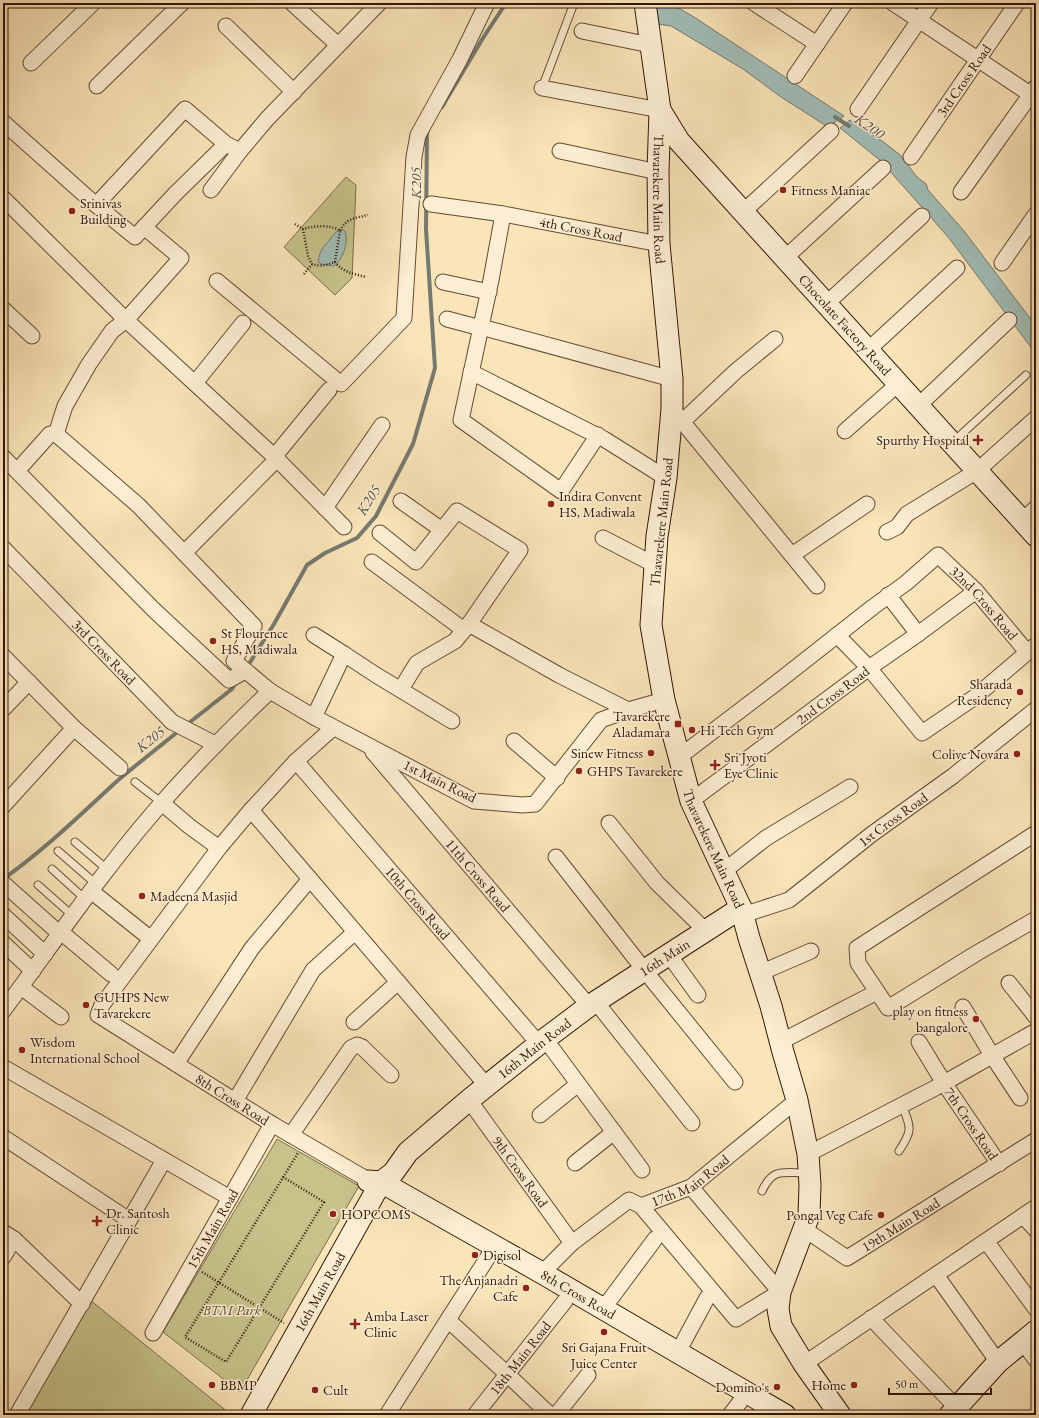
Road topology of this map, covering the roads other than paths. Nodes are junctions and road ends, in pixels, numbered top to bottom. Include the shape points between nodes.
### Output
1 (93, 3) edge
2 (182, 3) edge
3 (292, 3) edge
4 (378, 3) edge
5 (487, 3) edge
6 (645, 3) edge
7 (754, 3) edge
8 (845, 3) edge
9 (893, 3) edge
10 (931, 3) edge
11 (1017, 3) edge
12 (573, 5) edge
13 (918, 21) junction
14 (226, 26) dead end
15 (582, 32) dead end
16 (650, 44) junction
17 (817, 44) junction
18 (338, 45) junction
19 (978, 58) junction
20 (31, 63) dead end
21 (795, 76) dead end
22 (97, 86) dead end
23 (542, 88) joint
24 (294, 92) junction
25 (1034, 93) edge
26 (858, 109) dead end
27 (660, 110) junction
28 (3, 122) edge
29 (831, 131) dead end
30 (226, 144) junction
31 (240, 151) junction
32 (560, 151) dead end
33 (911, 157) dead end
34 (883, 168) dead end
35 (658, 172) junction
36 (211, 190) dead end
37 (961, 192) dead end
38 (3, 198) edge
39 (431, 204) dead end
40 (96, 205) junction
41 (743, 212) junction
42 (503, 214) junction
43 (1036, 214) edge
44 (922, 216) dead end
45 (144, 227) junction
46 (659, 244) junction
47 (785, 258) junction
48 (1002, 263) dead end
49 (957, 268) dead end
50 (217, 281) dead end
51 (443, 282) dead end
52 (489, 292) junction
53 (826, 304) junction
54 (3, 309) edge
55 (447, 319) dead end
56 (126, 320) junction
57 (1009, 320) dead end
58 (244, 323) dead end
59 (481, 327) junction
60 (32, 336) dead end
61 (775, 339) dead end
62 (868, 350) junction
63 (471, 372) junction
64 (1026, 375) dead end
65 (672, 379) junction
66 (195, 383) junction
67 (898, 384) junction
68 (330, 390) dead end
69 (918, 406) junction
70 (677, 416) junction
71 (1036, 418) edge
72 (382, 425) dead end
73 (845, 431) dead end
74 (56, 434) junction
75 (598, 435) junction
76 (952, 443) junction
77 (3, 457) edge
78 (275, 458) junction
79 (17, 471) junction
80 (977, 471) junction
81 (666, 478) junction
82 (401, 502) dead end
83 (867, 504) dead end
84 (326, 508) junction
85 (1029, 515) edge
86 (344, 527) dead end
87 (442, 530) junction
88 (888, 532) dead end
89 (380, 533) dead end
90 (1036, 536) edge
91 (603, 538) dead end
92 (3, 548) edge
93 (184, 553) junction
94 (792, 556) junction
95 (372, 562) dead end
96 (655, 565) junction
97 (817, 586) dead end
98 (976, 591) junction
99 (888, 595) junction
100 (466, 627) junction
101 (918, 634) junction
102 (314, 635) dead end
103 (837, 635) junction
104 (1032, 648) edge
105 (344, 654) junction
106 (3, 656) edge
107 (869, 668) junction
108 (245, 670) junction
109 (29, 682) junction
110 (401, 689) junction
111 (270, 691) junction
112 (664, 700) junction
113 (3, 709) edge
114 (1036, 709) edge
115 (628, 710) junction
116 (314, 717) junction
117 (452, 721) dead end
118 (74, 728) junction
119 (333, 728) junction
120 (514, 741) dead end
121 (215, 744) junction
122 (368, 746) junction
123 (679, 757) junction
124 (296, 761) junction
125 (120, 768) dead end
126 (557, 778) junction
127 (135, 782) dead end
128 (850, 788) dead end
129 (692, 801) junction
130 (162, 803) junction
131 (3, 806) edge
132 (251, 810) junction
133 (610, 823) dead end
134 (1036, 833) edge
135 (75, 842) dead end
136 (219, 848) junction
137 (58, 851) dead end
138 (556, 857) dead end
139 (52, 869) dead end
140 (108, 870) junction
141 (724, 871) junction
142 (310, 879) junction
143 (3, 883) edge
144 (38, 885) dead end
145 (91, 891) junction
146 (742, 912) junction
147 (3, 915) edge
148 (73, 916) junction
149 (1036, 920) edge
150 (706, 931) junction
151 (355, 932) junction
152 (60, 933) junction
153 (151, 939) junction
154 (3, 943) edge
155 (811, 951) dead end
156 (45, 954) junction
157 (668, 955) junction
158 (33, 971) junction
159 (645, 971) junction
160 (760, 973) junction
161 (111, 974) dead end
162 (398, 982) junction
163 (1009, 983) dead end
164 (21, 987) junction
165 (877, 992) junction
166 (698, 995) dead end
167 (592, 1004) junction
168 (963, 1007) dead end
169 (3, 1012) edge
170 (60, 1017) dead end
171 (1036, 1017) edge
172 (354, 1022) dead end
173 (1036, 1031) edge
174 (542, 1042) junction
175 (780, 1042) junction
176 (919, 1042) dead end
177 (992, 1057) junction
178 (176, 1064) junction
179 (3, 1067) edge
180 (391, 1074) dead end
181 (735, 1082) dead end
182 (944, 1083) junction
183 (578, 1084) junction
184 (486, 1086) junction
185 (1020, 1098) dead end
186 (469, 1100) junction
187 (797, 1100) junction
188 (235, 1101) junction
189 (902, 1105) junction
190 (540, 1115) dead end
191 (692, 1123) dead end
192 (272, 1124) junction
193 (614, 1132) junction
194 (3, 1137) edge
195 (298, 1139) junction
196 (1036, 1140) edge
197 (899, 1151) dead end
198 (164, 1160) junction
199 (575, 1163) dead end
200 (808, 1164) junction
201 (999, 1164) junction
202 (642, 1170) dead end
203 (382, 1185) junction
204 (691, 1187) junction
205 (762, 1191) dead end
206 (230, 1198) junction
207 (641, 1206) junction
208 (1036, 1207) edge
209 (1023, 1216) junction
210 (129, 1220) junction
211 (804, 1229) junction
212 (1036, 1230) edge
213 (8, 1235) edge
214 (655, 1239) dead end
215 (986, 1241) junction
216 (572, 1243) junction
217 (3, 1257) edge
218 (488, 1257) junction
219 (542, 1273) junction
220 (936, 1275) junction
221 (780, 1292) junction
222 (707, 1298) dead end
223 (565, 1301) junction
224 (82, 1304) junction
225 (603, 1309) junction
226 (1036, 1309) edge
227 (871, 1318) junction
228 (448, 1320) junction
229 (152, 1333) dead end
230 (1029, 1337) edge
231 (678, 1352) junction
232 (1036, 1360) edge
233 (998, 1362) junction
234 (804, 1364) junction
235 (507, 1374) junction
236 (588, 1375) dead end
237 (735, 1409) edge
238 (953, 1411) edge
239 (17, 1415) edge
240 (251, 1415) edge
241 (264, 1415) edge
242 (387, 1415) edge
243 (475, 1415) edge
244 (550, 1415) edge
245 (556, 1415) edge
246 (762, 1415) edge
247 (785, 1415) edge
248 (840, 1415) edge

1 - 20 street
2 - 22 street
3 - 18 street
4 - 18 street
5 - 50 street via 460,59 418,135 414,157 404,318 341,384
6 - 16 street
7 - 17 street
8 - 17 street
9 - 13 street
10 - 13 street
11 - 19 street, 3rd Cross Road
12 - 23 lane
13 - 19 street
13 - 26 street
14 - 24 street
15 - 16 street
16 - 27 street
17 - 21 street
18 - 24 street
19 - 25 street
19 - 33 street, 3rd Cross Road
23 - 27 street
24 - 31 street
25 - 37 street
27 - 35 street, Thavarekere Main Road
27 - 41 street, Chocolate Factory Road via 679,142
28 - 40 street
29 - 41 street
30 - 31 street
30 - 40 street via 185,109
30 - 45 street
31 - 36 street
32 - 35 street
34 - 47 street
35 - 46 street, Thavarekere Main Road
38 - 56 street
39 - 42 street, 4th Cross Road
40 - 45 street via 135,237
41 - 47 street, Chocolate Factory Road
42 - 46 street, 4th Cross Road
42 - 52 street
43 - 48 street
44 - 53 street
45 - 56 street via 181,258
46 - 65 street, Thavarekere Main Road
47 - 53 street, Chocolate Factory Road
49 - 62 street
51 - 52 street
52 - 59 street
53 - 62 street, Chocolate Factory Road
54 - 60 street
55 - 59 street
56 - 66 street
56 - 74 street via 112,331 89,364 65,406
57 - 69 street
58 - 66 street
59 - 63 street
59 - 65 street
61 - 70 street
62 - 67 street, Chocolate Factory Road
63 - 75 street
63 - 75 street via 460,420 561,492
64 - 76 lane
65 - 70 street, Thavarekere Main Road
66 - 78 street
67 - 69 street, Chocolate Factory Road
67 - 73 street
68 - 78 street
69 - 76 street, Chocolate Factory Road
70 - 81 street, Thavarekere Main Road
70 - 94 street
71 - 80 street
72 - 84 street
74 - 79 street via 50,434
74 - 93 street via 139,506
75 - 81 street
76 - 80 street, Chocolate Factory Road
77 - 79 street
78 - 84 street
78 - 93 street
79 - 108 street via 154,610 229,680
80 - 85 street, Chocolate Factory Road
80 - 88 street via 907,514
81 - 96 street, Thavarekere Main Road
82 - 87 street
83 - 94 street
84 - 86 street
85 - 90 street, Chocolate Factory Road
87 - 89 street via 416,562
87 - 100 street via 457,511 520,550
91 - 96 street
92 - 121 street, 3rd Cross Road via 172,722
93 - 108 street, 1st Main Road via 254,626 234,662
94 - 97 street
95 - 100 street
96 - 112 street, Thavarekere Main Road via 651,625
98 - 99 street, 32nd Cross Road via 938,555
98 - 101 street, 2nd Cross Road
98 - 104 street, 32nd Cross Road
99 - 101 street
99 - 103 street
100 - 110 street via 455,640 417,663
100 - 115 street
101 - 107 street, 2nd Cross Road
102 - 105 street
103 - 107 street
103 - 123 street
104 - 107 street via 975,697 922,732
105 - 110 street
105 - 116 street
106 - 109 street
107 - 129 street, 2nd Cross Road
108 - 111 street, 1st Main Road
109 - 113 street
109 - 118 street
110 - 117 street
111 - 116 street, 1st Main Road
111 - 121 street
112 - 115 street, 1st Main Road
112 - 123 street, Thavarekere Main Road
114 - 146 street, 1st Cross Road via 953,776 872,834 789,900
115 - 126 street, 1st Main Road via 601,720
116 - 119 street, 1st Main Road
118 - 125 street
118 - 131 street
119 - 122 street, 1st Main Road
119 - 124 street
120 - 126 street
121 - 130 street
122 - 126 street, 1st Main Road via 474,800 535,804
122 - 167 street, 11th Cross Road
123 - 129 street, Thavarekere Main Road
124 - 132 street
124 - 174 street, 10th Cross Road
127 - 130 lane
128 - 141 street via 766,838
129 - 141 street, Thavarekere Main Road
130 - 136 street
130 - 140 street
132 - 136 street
132 - 142 street
133 - 150 street via 657,883
134 - 165 street via 857,948 858,963
135 - 140 lane
136 - 153 street
137 - 145 lane
138 - 159 street
139 - 145 lane
140 - 145 street
141 - 146 street, Thavarekere Main Road
142 - 151 street
142 - 178 street via 252,948
143 - 152 street
144 - 148 lane
145 - 148 street
145 - 153 street
146 - 150 street, 16th Main
146 - 160 street, Thavarekere Main Road
147 - 156 street
148 - 152 street
149 - 165 street via 976,953 888,1008
150 - 157 street, 16th Main
151 - 162 street
151 - 188 street via 313,970
152 - 156 street
152 - 161 street
153 - 178 street, 8th Cross Road via 102,1005 98,1015
154 - 158 street
155 - 160 street
156 - 158 street
157 - 159 street, 16th Main
157 - 166 street
158 - 164 street
159 - 167 street, 16th Main
159 - 181 street
160 - 175 street, Thavarekere Main Road
162 - 172 street
162 - 184 street
163 - 171 street
164 - 169 street
164 - 170 street
165 - 175 street
167 - 174 street, 16th Main Road
167 - 191 street, 11th Cross Road
168 - 177 street
173 - 177 street
174 - 183 street, 10th Cross Road
174 - 184 street, 16th Main Road
175 - 187 street, Thavarekere Main Road
176 - 182 street, 7th Cross Road
177 - 182 street
177 - 185 street
178 - 188 street, 8th Cross Road
179 - 198 street
180 - 195 street via 362,1047 357,1045 351,1048
182 - 189 street
182 - 201 street, 7th Cross Road
183 - 190 street
183 - 193 street, 10th Cross Road
184 - 186 street, 16th Main Road
186 - 203 street, 16th Main Road via 408,1152
186 - 216 street, 9th Cross Road
187 - 200 street, Thavarekere Main Road
187 - 204 street, 17th Main Road
188 - 192 street, 8th Cross Road
189 - 197 lane via 910,1126 907,1139
189 - 200 street
192 - 195 street, 8th Cross Road
192 - 206 street, 15th Main Road
193 - 199 street
193 - 202 street, 10th Cross Road
194 - 210 street
195 - 203 street, 8th Cross Road
196 - 201 street
198 - 206 street
198 - 210 street
200 - 205 lane via 774,1174
200 - 211 street, Thavarekere Main Road via 809,1215
201 - 211 street, 19th Main Road via 847,1258
203 - 218 street, 8th Cross Road
203 - 219 street, 8th Cross Road
203 - 240 street, 16th Main Road
203 - 241 street, 16th Main Road
204 - 207 street, 17th Main Road
204 - 221 street
206 - 229 street, 15th Main Road
207 - 216 street, 17th Main Road via 629,1200
207 - 221 street via 736,1319
208 - 209 street
209 - 212 street
209 - 215 street
210 - 224 street
211 - 221 street, Thavarekere Main Road
213 - 217 street
213 - 224 street
214 - 225 street
215 - 220 street
215 - 226 street
216 - 219 street, 17th Main Road
218 - 223 street, 8th Cross Road
218 - 228 street
219 - 225 street, 8th Cross Road
220 - 227 street
220 - 233 street
221 - 234 street, Thavarekere Main Road via 778,1309 781,1326
222 - 231 street
223 - 235 street, 18th Main Road
223 - 237 street, 8th Cross Road
224 - 239 street
225 - 231 street, 8th Cross Road
227 - 234 street
227 - 238 street
228 - 235 street
228 - 242 street
230 - 232 street
230 - 233 street
231 - 247 street, 8th Cross Road
233 - 238 street
234 - 248 street, Thavarekere Main Road
235 - 243 street, 18th Main Road
235 - 244 street
236 - 245 street
237 - 246 street, 8th Cross Road

